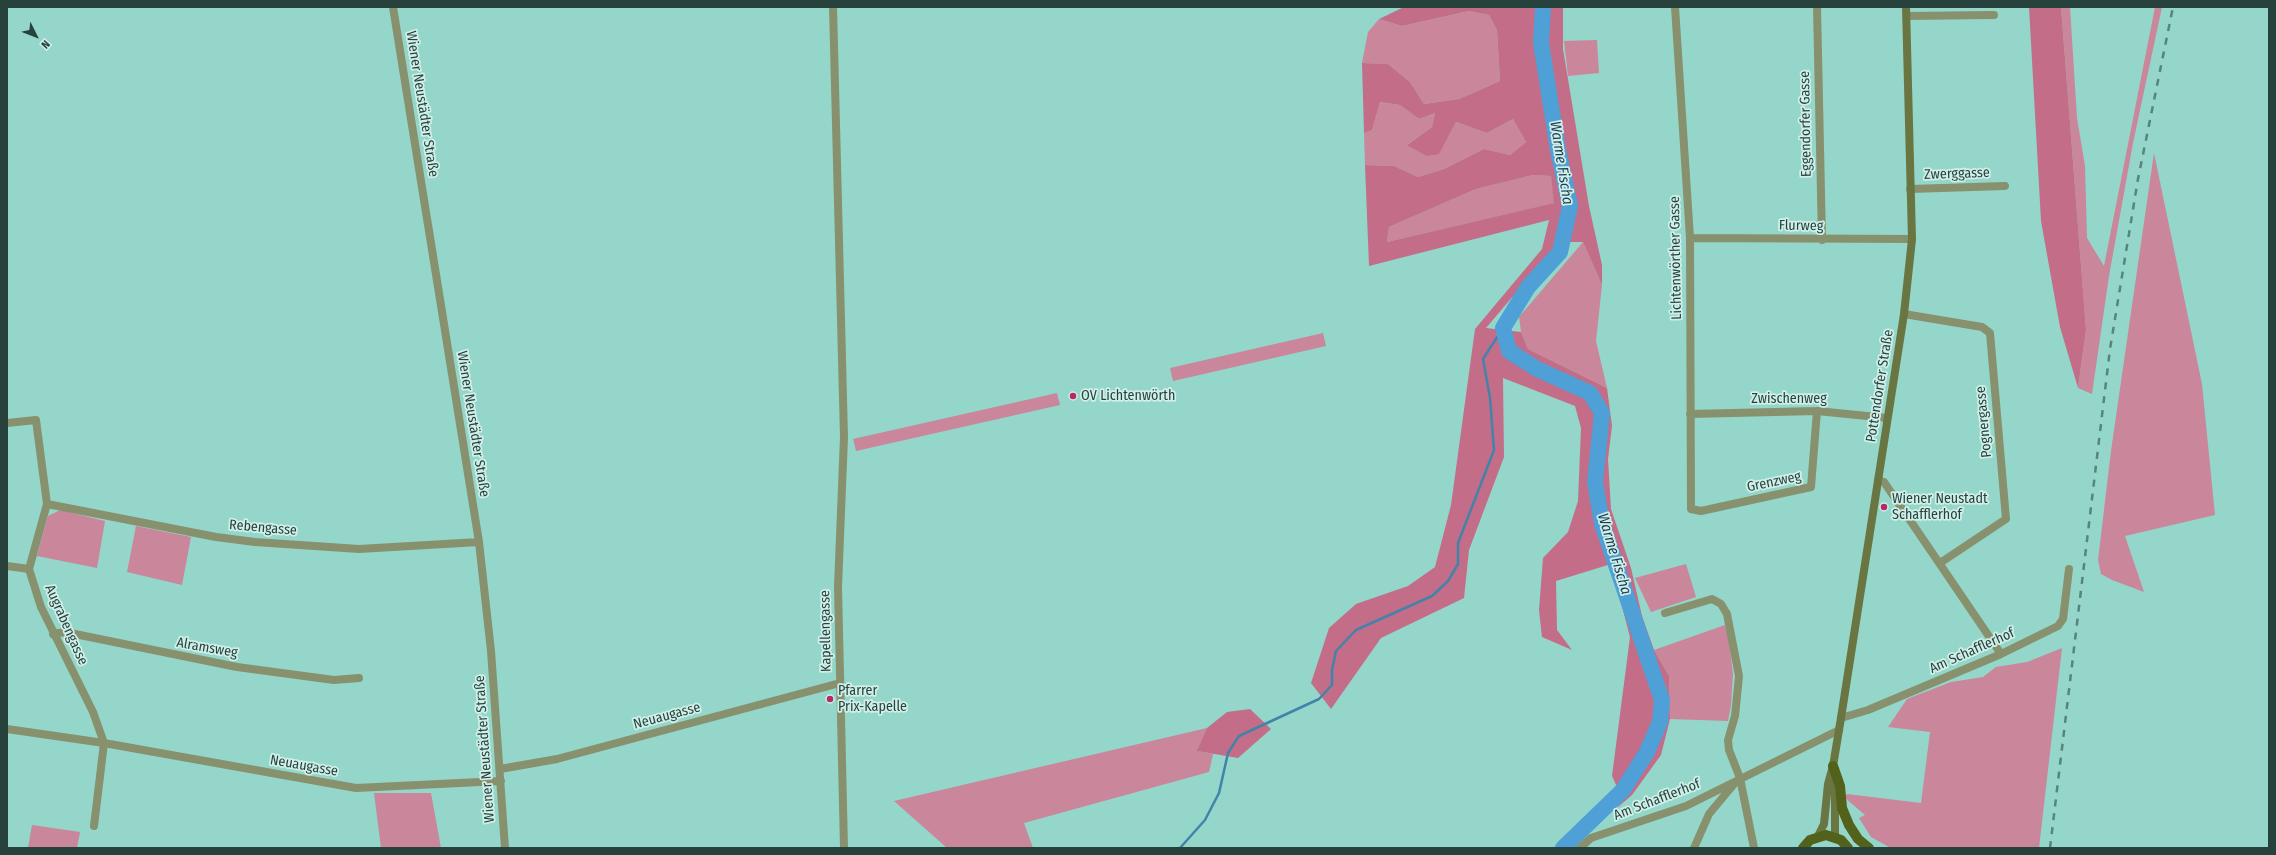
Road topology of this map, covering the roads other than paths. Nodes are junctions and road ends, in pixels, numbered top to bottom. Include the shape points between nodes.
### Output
1 (393, 7) edge
2 (833, 7) edge
3 (1676, 7) edge
4 (1817, 7) edge
5 (1906, 7) edge
6 (1994, 14) dead end
7 (1906, 16) junction
8 (2005, 186) dead end
9 (1910, 189) junction
10 (1690, 238) junction
11 (1912, 239) junction
12 (1822, 240) junction
13 (1904, 314) junction
14 (1817, 411) junction
15 (1690, 414) junction
16 (1887, 418) junction
17 (7, 423) edge
18 (1878, 480) junction
19 (48, 504) junction
20 (1691, 509) joint
21 (479, 542) junction
22 (1940, 563) junction
23 (7, 566) edge
24 (29, 569) junction
25 (2069, 569) dead end
26 (1665, 612) dead end
27 (53, 634) junction
28 (2001, 654) junction
29 (359, 678) dead end
30 (840, 683) junction
31 (1841, 718) junction
32 (7, 729) edge
33 (1839, 730) junction
34 (104, 743) junction
35 (1833, 766) junction
36 (500, 769) junction
37 (1740, 778) junction
38 (501, 781) junction
39 (94, 826) dead end
40 (1818, 836) junction
41 (1835, 837) junction
42 (505, 848) edge
43 (844, 848) edge
44 (1580, 848) edge
45 (1694, 848) edge
46 (1754, 848) edge
47 (1803, 848) edge
48 (1848, 848) edge
49 (1869, 848) edge

1 - 21 street, Wiener Neustädter Straße
2 - 30 street, Kapellengasse via 844,437 838,587
3 - 10 street, Lichtenwörther Gasse
4 - 12 street, Eggendorfer Gasse
5 - 7 main road, Pottendorfer Straße
6 - 7 street
7 - 9 main road, Pottendorfer Straße
8 - 9 street, Zwerggasse
9 - 11 main road, Pottendorfer Straße
10 - 12 street, Flurweg
10 - 15 street, Lichtenwörther Gasse
11 - 12 street, Flurweg
11 - 13 main road, Pottendorfer Straße
13 - 16 main road, Pottendorfer Straße
13 - 22 street, Pognergasse via 1982,327 1990,334 2006,519
14 - 15 street, Zwischenweg
14 - 16 street, Zwischenweg
14 - 20 street, Grenzweg via 1811,487 1701,511
15 - 20 street, Lichtenwörther Gasse
16 - 18 main road, Pottendorfer Straße
17 - 19 street via 36,420
18 - 22 street via 1884,482
18 - 31 main road, Pottendorfer Straße
19 - 21 street, Rebengasse via 254,542 359,549
19 - 24 street
21 - 36 street, Wiener Neustädter Straße
22 - 28 street
23 - 24 street
24 - 27 street, Augrabengasse
25 - 28 street, Am Schafflerhof via 2063,619 2058,626
26 - 37 street via 1712,599 1721,604 1727,614 1739,676 1735,716 1728,740 1729,750
27 - 29 street, Alramsweg via 65,632 237,667 334,680
27 - 34 street, Augrabengasse via 93,712
28 - 31 street, Am Schafflerhof
30 - 36 street, Neuaugasse via 557,759
30 - 43 street, Kapellengasse
31 - 33 main road, Pottendorfer Straße
32 - 34 street, Neuaugasse
33 - 35 main road, Pottendorfer Straße
33 - 37 street, Am Schafflerhof
34 - 38 street, Neuaugasse via 356,788
34 - 39 street
35 - 40 main road, Pottendorfer Straße via 1828,784 1824,824
35 - 41 main road, Pottendorfer Straße via 1836,785
35 - 49 main road via 1848,825 1858,839
36 - 38 street, Wiener Neustädter Straße
37 - 44 street, Am Schafflerhof via 1686,806 1591,838
37 - 45 street via 1709,814
37 - 46 street
38 - 42 street, Wiener Neustädter Straße
40 - 41 main road
40 - 47 main road
41 - 48 main road

